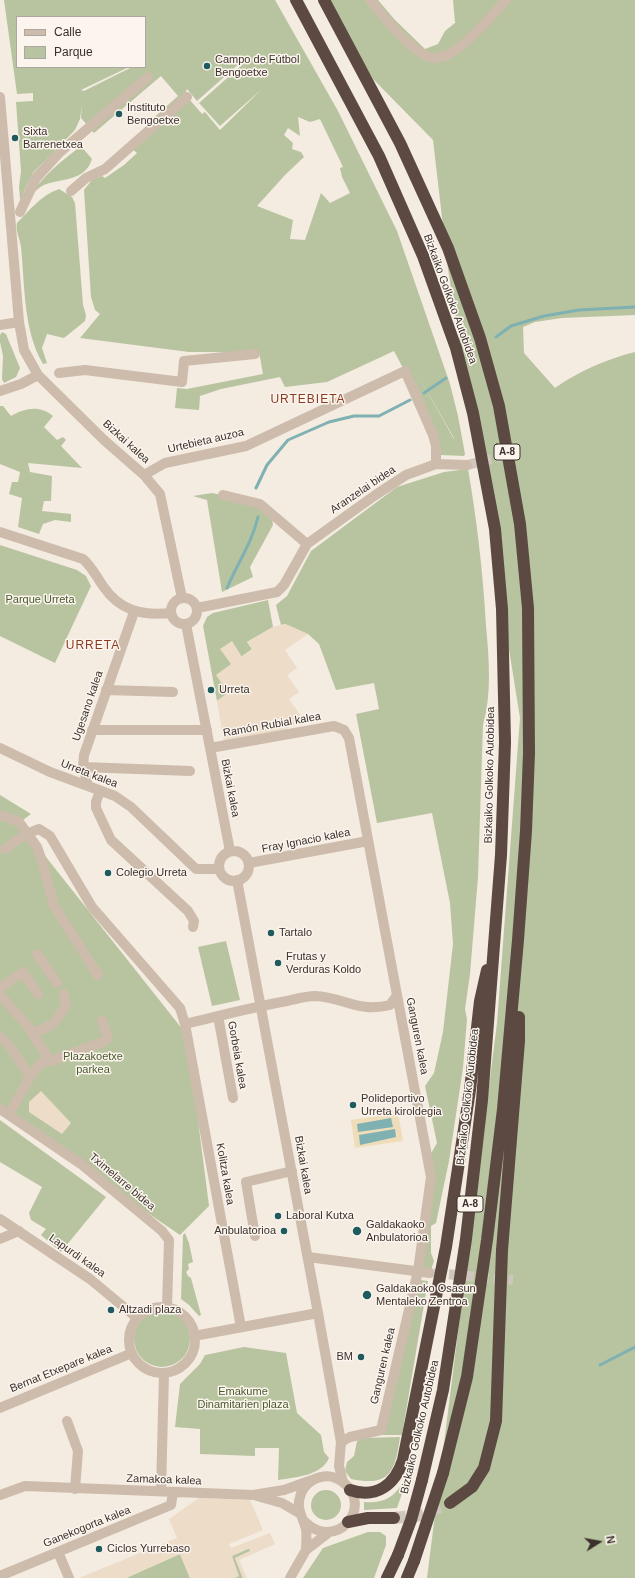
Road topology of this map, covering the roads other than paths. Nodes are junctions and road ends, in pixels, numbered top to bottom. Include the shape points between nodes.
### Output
1 (296, 0) edge
2 (324, 0) edge
3 (370, 0) edge
4 (506, 0) edge
5 (148, 77) dead end
6 (0, 97) edge
7 (187, 97) dead end
8 (3, 174) edge
9 (71, 190) dead end
10 (20, 212) dead end
11 (16, 323) junction
12 (0, 326) edge
13 (254, 354) dead end
14 (59, 373) dead end
15 (38, 375) junction
16 (0, 391) edge
17 (436, 464) junction
18 (467, 465) tunnel mouth
19 (144, 475) junction
20 (223, 495) dead end
21 (0, 532) edge
22 (307, 544) junction
23 (182, 598) junction
24 (197, 608) junction
25 (134, 612) junction
26 (171, 613) junction
27 (186, 624) junction
28 (106, 690) junction
29 (172, 692) dead end
30 (92, 730) junction
31 (207, 730) junction
32 (0, 748) edge
33 (210, 748) junction
34 (83, 767) junction
35 (190, 770) dead end
36 (88, 786) junction
37 (100, 791) junction
38 (0, 815) edge
39 (28, 834) junction
40 (368, 841) junction
41 (5, 849) dead end
42 (230, 851) junction
43 (249, 863) junction
44 (219, 869) junction
45 (237, 880) junction
46 (497, 926) junction
47 (193, 927) dead end
48 (518, 940) junction
49 (37, 954) dead end
50 (98, 975) dead end
51 (57, 983) dead end
52 (0, 988) edge
53 (38, 994) dead end
54 (64, 994) dead end
55 (0, 995) edge
56 (397, 995) junction
57 (262, 1005) junction
58 (218, 1016) junction
59 (102, 1021) dead end
60 (185, 1024) junction
61 (33, 1034) junction
62 (0, 1037) edge
63 (45, 1060) junction
64 (30, 1076) junction
65 (233, 1098) dead end
66 (4, 1111) edge
67 (292, 1171) junction
68 (0, 1219) edge
69 (19, 1232) junction
70 (255, 1236) dead end
71 (0, 1239) edge
72 (308, 1257) junction
73 (418, 1271) junction
74 (430, 1273) tunnel mouth
75 (167, 1307) junction
76 (318, 1313) junction
77 (137, 1318) junction
78 (241, 1327) junction
79 (194, 1336) junction
80 (132, 1353) junction
81 (164, 1373) junction
82 (0, 1408) edge
83 (67, 1421) dead end
84 (341, 1442) junction
85 (339, 1455) junction
86 (325, 1477) junction
87 (312, 1480) junction
88 (346, 1486) junction
89 (75, 1488) junction
90 (161, 1491) junction
91 (173, 1492) junction
92 (0, 1495) edge
93 (253, 1495) junction
94 (450, 1503) tunnel mouth
95 (301, 1517) junction
96 (394, 1518) tunnel mouth
97 (348, 1522) junction
98 (328, 1533) junction
99 (306, 1550) junction
100 (58, 1552) junction
101 (2, 1573) edge
102 (69, 1578) edge
103 (290, 1578) edge
104 (387, 1578) edge
105 (408, 1578) edge

1 - 46 highway, Bizkaiko Golkoko Autobidea / A-8 via 379,156 423,256 456,348 473,413 495,529 502,609 505,742
2 - 48 highway, Bizkaiko Golkoko Autobidea / A-8 via 400,143 448,248 480,338 499,406 520,524 528,608 529,753
3 - 4 street via 414,48 427,57 435,58 445,57 456,51
5 - 10 street via 59,153 36,178
6 - 8 street, Bizkai kalea
7 - 9 street
8 - 11 street, Bizkai kalea via 15,277 13,282
11 - 12 street
11 - 15 street, Bizkai kalea via 24,350
13 - 14 street via 184,361 182,382 85,370
15 - 16 street
15 - 19 street, Bizkai kalea
17 - 18 street, Aranzelai bidea
17 - 19 street, Urtebieta auzoa via 433,435 405,371 246,446 165,464
17 - 22 street, Aranzelai bidea via 406,475
19 - 23 street, Bizkai kalea via 160,494
20 - 22 street via 260,504
21 - 25 street via 82,559 90,565 113,598
22 - 24 street, Aranzelai bidea via 284,586 277,592
23 - 24 street via 193,601
23 - 26 street via 172,605
24 - 27 street via 193,620
25 - 26 street
25 - 28 street, Ugesano kalea
26 - 27 street via 174,620
27 - 31 street, Bizkai kalea
28 - 29 street
28 - 30 street, Ugesano kalea
30 - 31 street
30 - 34 street, Ugesano kalea
31 - 33 street, Bizkai kalea
32 - 36 street, Urreta kalea via 50,772
33 - 40 street, Ramón Rubial kalea via 334,726 344,730 349,738
33 - 42 street, Bizkai kalea
34 - 35 street
34 - 36 street, Ugesano kalea
36 - 37 street, Urreta kalea
37 - 44 street, Urreta kalea via 115,796 131,807 196,868
37 - 47 street via 96,808 111,840 192,915
38 - 39 street via 19,822
39 - 41 street
39 - 50 street via 37,847 54,906
39 - 60 street, Kolitza kalea via 39,829 50,836 92,907 180,1008
40 - 43 street, Fray Ignacio kalea
40 - 56 street, Ganguren kalea
42 - 43 street via 244,854
42 - 44 street via 222,856
43 - 45 street via 248,872
44 - 45 street via 224,877
45 - 57 street, Bizkai kalea
46 - 88 highway via 480,1001 470,1090 446,1247 403,1460 392,1482 384,1488 366,1493
46 - 104 highway, Bizkaiko Golkoko Autobidea / A-8, bridge via 482,1100 465,1246 443,1390 411,1520
48 - 94 highway via 518,1041 502,1250 496,1421 484,1468 472,1487
48 - 105 highway, Bizkaiko Golkoko Autobidea / A-8, bridge via 503,1109 467,1377 443,1473
49 - 51 street
52 - 53 street via 23,972
54 - 61 street via 66,1005 54,1023
55 - 61 street
56 - 57 street via 390,1005 376,1009 313,996
56 - 73 street, Ganguren kalea via 431,1177
57 - 58 street
57 - 67 street, Bizkai kalea
58 - 60 street
58 - 65 street, Gorbeia kalea
59 - 63 street via 108,1038 103,1042 51,1061
60 - 78 street, Kolitza kalea
61 - 63 street via 46,1055
62 - 64 street via 8,1044
63 - 64 street
64 - 66 street
66 - 75 street, Tximelarre bidea via 81,1164 162,1231 169,1240
67 - 70 street, Kolitza kalea via 246,1182
67 - 72 street, Bizkai kalea
68 - 69 street, Lapurdi kalea
69 - 71 street
69 - 77 street, Lapurdi kalea via 90,1279
72 - 73 street
72 - 76 street, Bizkai kalea
73 - 74 street
73 - 84 street, Ganguren kalea via 381,1430 350,1437
75 - 77 street via 156,1307
75 - 79 street via 185,1317
76 - 78 street
76 - 84 street, Bizkai kalea
77 - 80 street via 129,1338
78 - 79 street
79 - 81 street via 190,1356 174,1370
80 - 81 street via 144,1368
80 - 82 street, Bernat Etxepare kalea
81 - 90 street
83 - 89 street via 78,1451
84 - 85 street, Bizkai kalea
85 - 86 street, Bizkai kalea via 333,1469
85 - 88 street, Bizkai kalea via 340,1474
86 - 87 street
86 - 88 street via 331,1477
87 - 93 street, Zamakoa kalea via 284,1490
87 - 95 street via 300,1494 298,1504
88 - 97 street, Bizkai kalea via 354,1502 354,1511
89 - 90 street, Zamakoa kalea
89 - 92 street, Zamakoa kalea via 25,1486
90 - 91 street, Zamakoa kalea
91 - 93 street, Zamakoa kalea
91 - 100 street, Ganekogorta kalea via 171,1505
93 - 95 street, Zamakoa kalea via 282,1504
95 - 98 street via 310,1528
95 - 99 street via 306,1530
96 - 97 highway via 368,1518
97 - 98 street via 337,1531
98 - 99 street
99 - 103 street
100 - 101 street, Ganekogorta kalea
100 - 102 street

